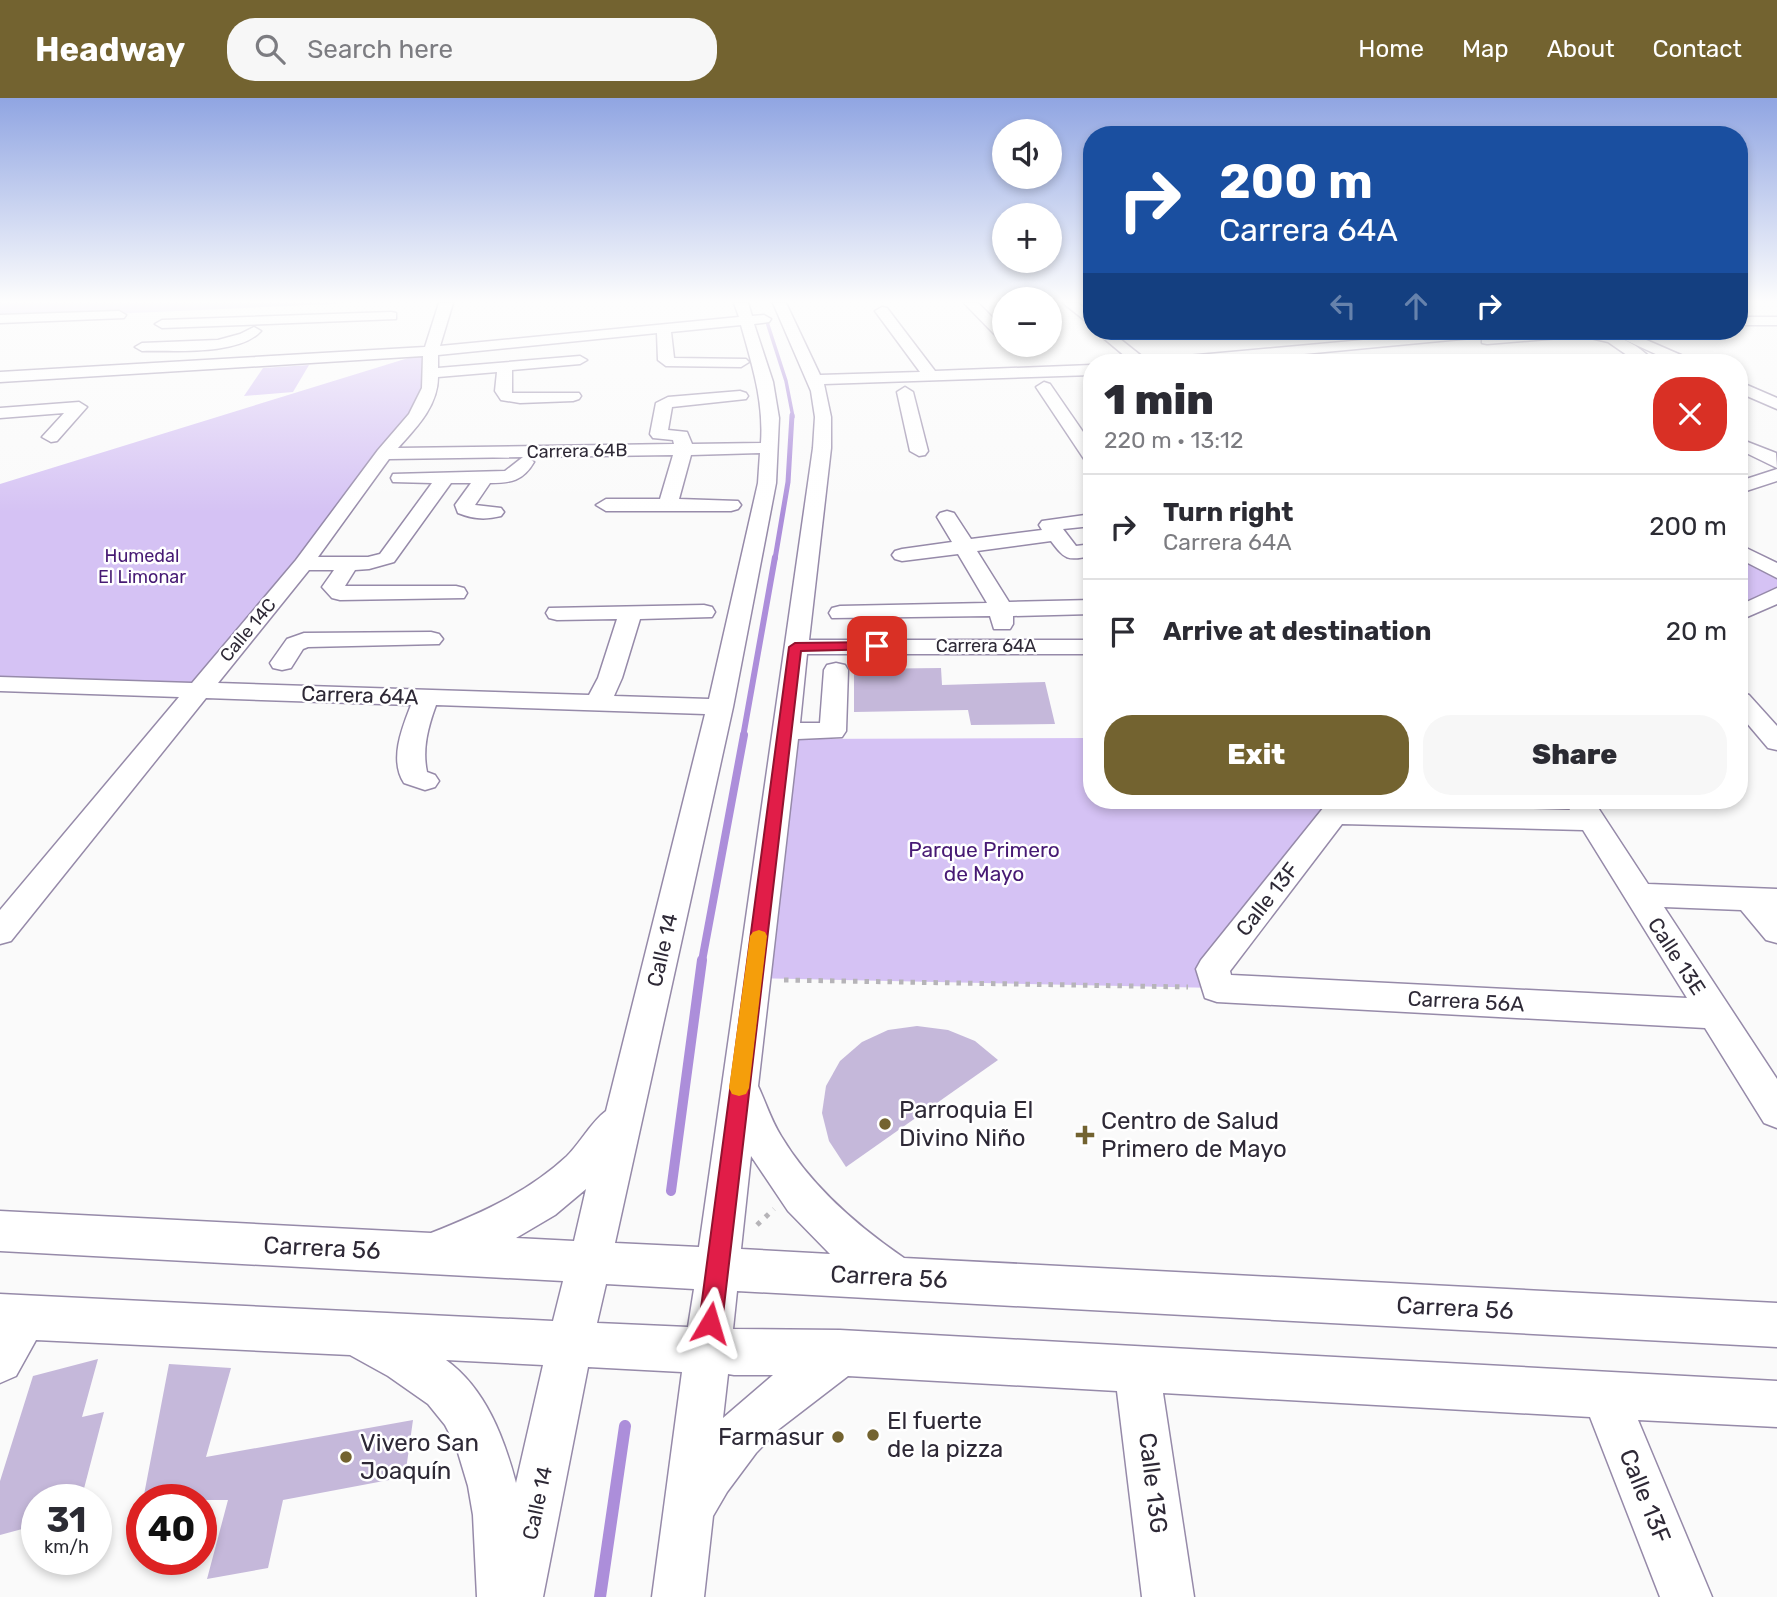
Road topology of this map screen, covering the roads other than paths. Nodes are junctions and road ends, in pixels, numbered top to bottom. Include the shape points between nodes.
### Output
1 (74, 373) edge
2 (432, 373) edge
3 (504, 373) edge
4 (762, 373) edge
5 (812, 373) edge
6 (929, 373) edge
7 (1039, 373) edge
8 (1078, 373) edge
9 (18, 376) junction
10 (0, 377) edge
11 (932, 377) junction
12 (815, 380) junction
13 (1044, 380) junction
14 (1083, 384) edge
15 (1754, 387) edge
16 (0, 392) edge
17 (905, 392) junction
18 (853, 394) dead end
19 (573, 396) dead end
20 (740, 396) dead end
21 (1777, 404) edge
22 (0, 413) edge
23 (742, 431) dead end
24 (1083, 434) edge
25 (51, 437) dead end
26 (683, 442) junction
27 (1748, 447) edge
28 (770, 448) junction
29 (919, 451) dead end
30 (384, 454) junction
31 (525, 461) dead end
32 (1777, 463) edge
33 (1777, 475) edge
34 (401, 478) dead end
35 (445, 478) junction
36 (484, 478) junction
37 (1748, 484) edge
38 (606, 505) dead end
39 (668, 505) junction
40 (731, 505) dead end
41 (494, 512) dead end
42 (947, 517) dead end
43 (1083, 521) edge
44 (1056, 534) junction
45 (966, 546) junction
46 (1083, 551) edge
47 (902, 555) dead end
48 (1748, 556) edge
49 (349, 563) junction
50 (303, 564) junction
51 (1777, 572) edge
52 (401, 593) junction
53 (456, 593) dead end
54 (351, 594) junction
55 (1777, 595) edge
56 (1083, 607) edge
57 (1001, 608) junction
58 (1748, 609) edge
59 (704, 612) dead end
60 (557, 613) dead end
61 (630, 613) junction
62 (840, 614) dead end
63 (322, 638) junction
64 (372, 638) junction
65 (431, 639) dead end
66 (1003, 646) junction
67 (1083, 646) edge
68 (795, 647) junction
69 (282, 663) dead end
70 (836, 670) dead end
71 (0, 684) edge
72 (199, 690) junction
73 (427, 697) junction
74 (598, 703) junction
75 (720, 707) junction
76 (1748, 709) edge
77 (786, 731) junction
78 (1777, 742) edge
79 (425, 781) dead end
80 (1584, 810) edge
81 (1637, 895) junction
82 (1763, 899) edge
83 (1777, 931) edge
84 (0, 932) edge
85 (1217, 988) joint
86 (1715, 1014) junction
87 (740, 1084) junction
88 (1777, 1111) edge
89 (623, 1115) junction
90 (0, 1231) edge
91 (431, 1254) junction
92 (590, 1262) junction
93 (718, 1268) junction
94 (896, 1278) junction
95 (12, 1317) edge
96 (1777, 1325) edge
97 (355, 1334) junction
98 (570, 1344) junction
99 (707, 1351) junction
100 (840, 1353) junction
101 (0, 1360) edge
102 (1137, 1369) junction
103 (1604, 1394) junction
104 (1777, 1404) edge
105 (687, 1516) junction
106 (503, 1597) edge
107 (517, 1597) edge
108 (678, 1597) edge
109 (1168, 1597) edge
110 (1686, 1597) edge

1 - 9 street
2 - 30 street, Calle 14C via 421,409
3 - 19 street via 503,391 508,397
4 - 28 street, Calle 14 via 771,418
5 - 12 street
6 - 11 street
7 - 13 street
8 - 13 street
9 - 10 street
9 - 16 street
11 - 12 street
11 - 13 street
12 - 68 street via 821,401 822,448
13 - 14 street
13 - 17 street
13 - 24 street
15 - 21 street
17 - 18 street
17 - 29 street
20 - 26 street via 662,406 659,434
22 - 25 street via 95,394
23 - 26 street
26 - 28 street, Carrera 64B
26 - 30 street, Carrera 64B
26 - 39 street
27 - 32 street
28 - 75 street, Calle 14 via 768,483
30 - 50 street, Calle 14C
31 - 36 street via 513,476
33 - 37 street
34 - 35 street
35 - 36 street
35 - 49 street via 391,555 376,562
36 - 41 street via 465,509
38 - 39 street
39 - 40 street
42 - 45 street
43 - 44 street via 1049,525
44 - 45 street
44 - 46 street via 1070,553
45 - 47 street
45 - 57 street
48 - 51 street
49 - 50 street
49 - 54 street via 333,587
50 - 72 street, Calle 14C
52 - 53 street
52 - 54 street
52 - 64 street
54 - 63 street
55 - 58 street
56 - 57 street
57 - 62 street
57 - 66 street
59 - 61 street
60 - 61 street
61 - 74 street
63 - 64 street
63 - 69 street via 297,642
64 - 65 street
66 - 67 street, Carrera 64A
66 - 68 street, Carrera 64A
68 - 77 street
70 - 77 street via 833,731
71 - 72 street, Carrera 64A
72 - 73 street, Carrera 64A
72 - 84 street, Calle 14C
73 - 74 street, Carrera 64A
73 - 79 street via 415,722 410,762 414,777
74 - 75 street, Carrera 64A
75 - 89 street, Calle 14
76 - 78 street
77 - 87 street
80 - 81 street, Calle 13E
80 - 85 street, Calle 13F via 1334,814 1213,969
81 - 82 street
81 - 86 street, Calle 13E
82 - 83 street
85 - 86 street, Carrera 56A
86 - 88 street, Calle 13E
87 - 93 street
87 - 94 street via 760,1137 794,1189 840,1237
89 - 91 street via 592,1158 545,1200 492,1230
89 - 92 street, Calle 14
90 - 91 street, Carrera 56
91 - 92 street, Carrera 56
92 - 93 street, Carrera 56
92 - 98 street, Calle 14
93 - 94 street, Carrera 56
93 - 99 street
94 - 96 street, Carrera 56
95 - 97 street
95 - 101 street
97 - 98 street
97 - 106 street via 432,1378 469,1423 495,1498
98 - 99 street
98 - 107 street, Calle 14
99 - 100 street
99 - 105 street
100 - 102 street
100 - 105 street via 742,1433 717,1464
102 - 103 street
102 - 109 street, Calle 13G
103 - 104 street
103 - 110 street, Calle 13F
105 - 108 street

